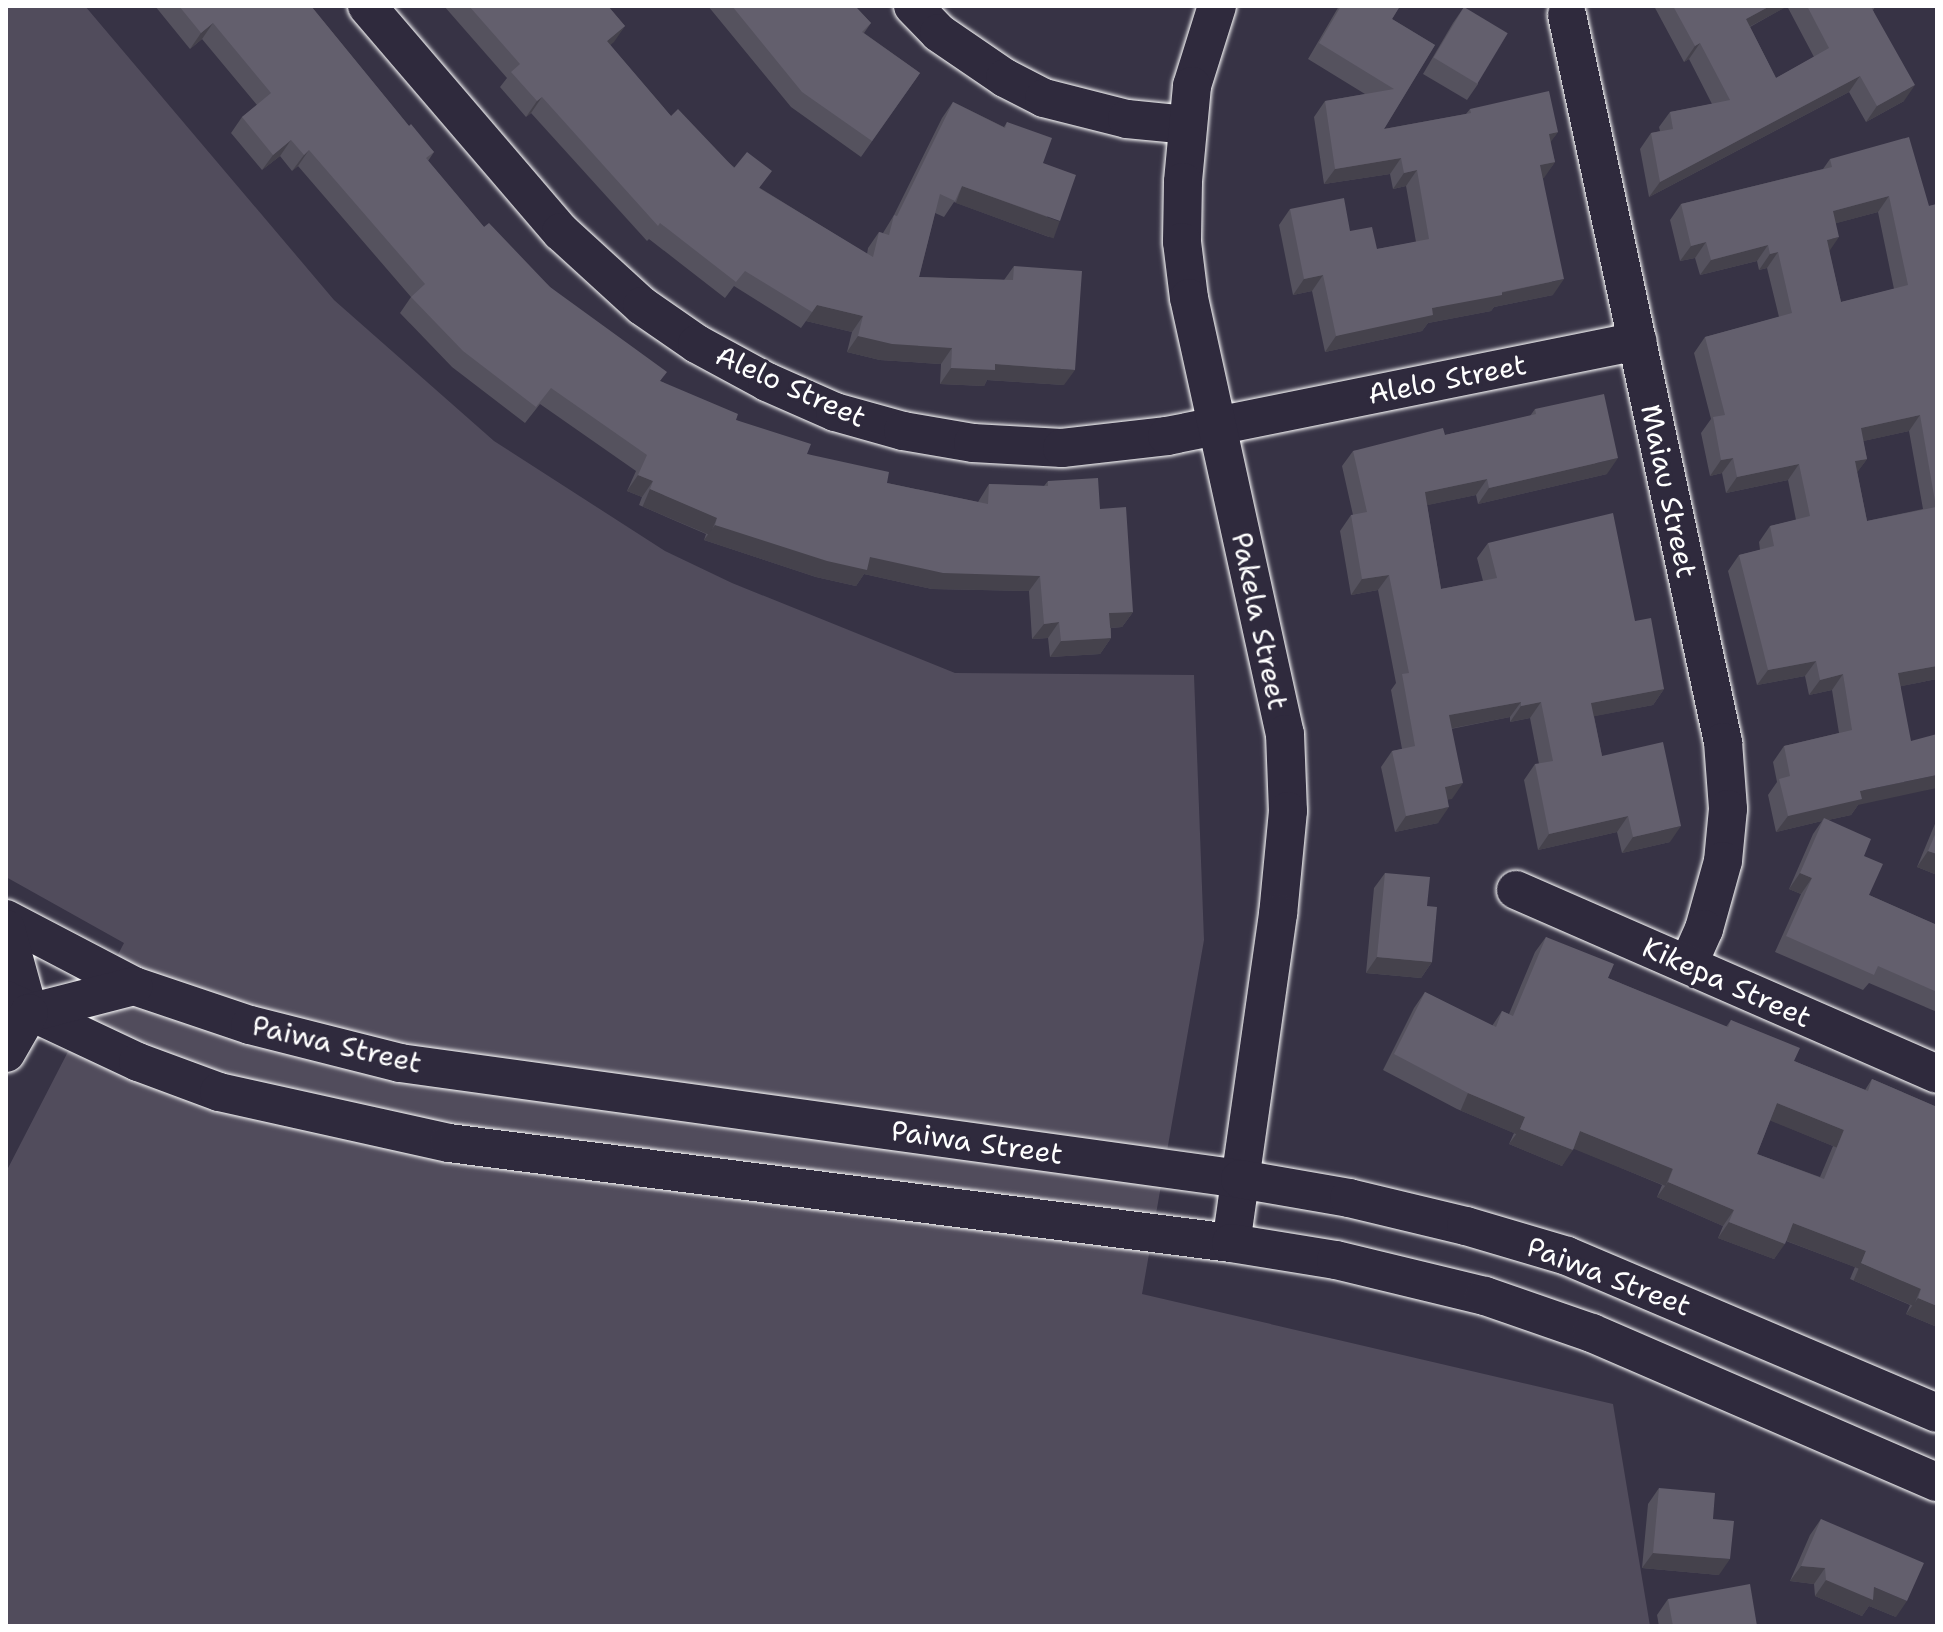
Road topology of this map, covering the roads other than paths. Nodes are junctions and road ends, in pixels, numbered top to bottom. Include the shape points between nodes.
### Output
1 (367, 6) edge
2 (913, 6) edge
3 (1217, 6) edge
4 (1567, 15) dead end
5 (1187, 125) junction
6 (1637, 341) junction
7 (1217, 425) junction
8 (1516, 890) dead end
9 (6, 919) edge
10 (6, 929) edge
11 (1688, 965) junction
12 (134, 986) junction
13 (18, 1006) edge
14 (6, 1053) edge
15 (1937, 1074) edge
16 (1240, 1179) junction
17 (1231, 1243) junction
18 (1937, 1413) edge
19 (1937, 1482) edge

1 - 7 street, Alelo Street via 561,232 642,306 767,382 835,412 973,443 1062,448
2 - 5 street via 939,33 1044,98 1127,119
3 - 5 street, Pakela Street via 1192,86
4 - 6 street, Maiau Street
5 - 7 street, Pakela Street via 1182,242
6 - 7 street, Alelo Street
6 - 11 street, Maiau Street via 1723,742 1728,809 1723,861
7 - 16 street, Pakela Street via 1285,734 1288,811
8 - 11 street, Kikepa Street
9 - 12 street, Paiwa Street
10 - 13 street
11 - 15 street, Kikepa Street
12 - 13 street
12 - 16 street, Paiwa Street via 250,1025 400,1063
13 - 14 street
13 - 17 street via 138,1062 219,1092 449,1143
16 - 17 street, Pakela Street
16 - 18 street, Paiwa Street via 1363,1201 1567,1256
17 - 19 street via 1336,1260 1485,1296 1592,1333

